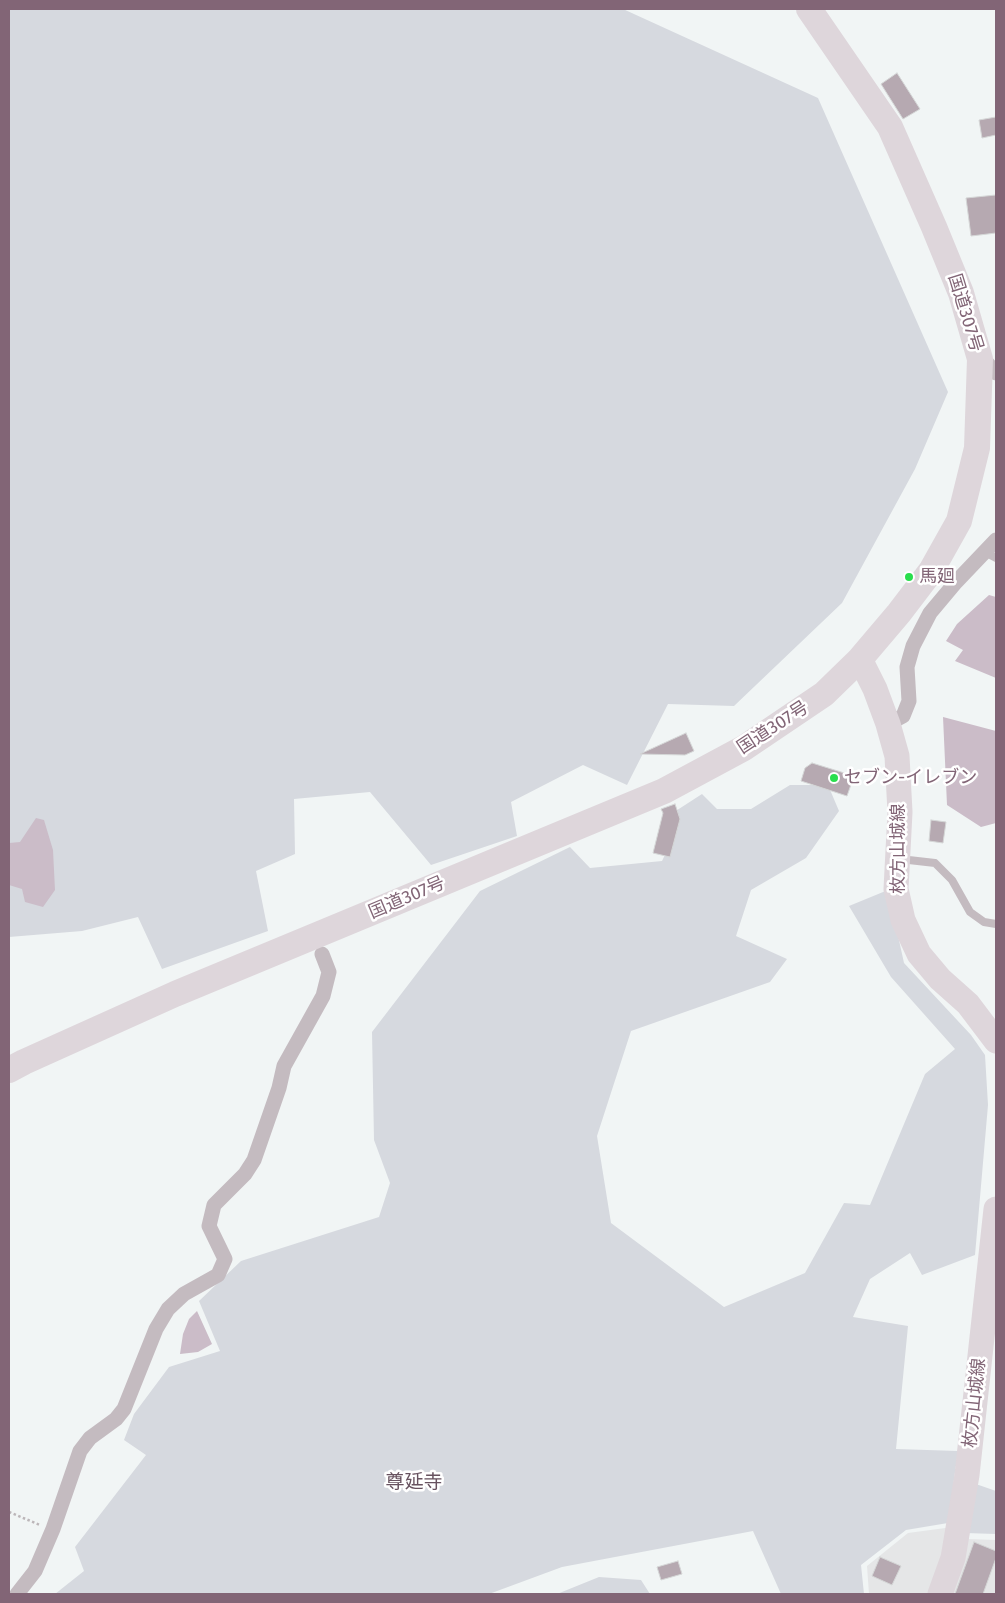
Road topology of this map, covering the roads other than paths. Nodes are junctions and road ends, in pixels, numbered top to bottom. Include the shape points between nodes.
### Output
1 (809, 9) edge
2 (988, 366) edge
3 (996, 540) edge
4 (991, 555) edge
5 (860, 659) junction
6 (888, 724) junction
7 (898, 858) junction
8 (996, 924) edge
9 (322, 954) dead end
10 (996, 1041) edge
11 (9, 1070) edge
12 (996, 1209) edge
13 (17, 1594) edge
14 (940, 1594) edge

1 - 2 highway, 国道307号 via 890,127 934,227
2 - 5 highway, 国道307号 via 977,448 959,522 931,571
3 - 4 street
4 - 6 street via 956,582 930,614 913,646 907,667 909,701 904,716
5 - 6 main road, 枚方山城線
5 - 11 highway, 国道307号 via 824,694 752,743 664,791 175,994
6 - 7 main road, 枚方山城線 via 897,756
7 - 8 lane via 935,863 952,880 970,912 984,922
7 - 10 main road, 枚方山城線 via 896,889 903,920 918,954 968,1004
9 - 13 street via 329,972 323,996 284,1066 254,1160 245,1174 214,1205 209,1226 225,1259 222,1267 218,1275 184,1294 168,1309 156,1329 124,1409 80,1451 35,1571
12 - 14 main road, 枚方山城線 via 967,1474 953,1558

